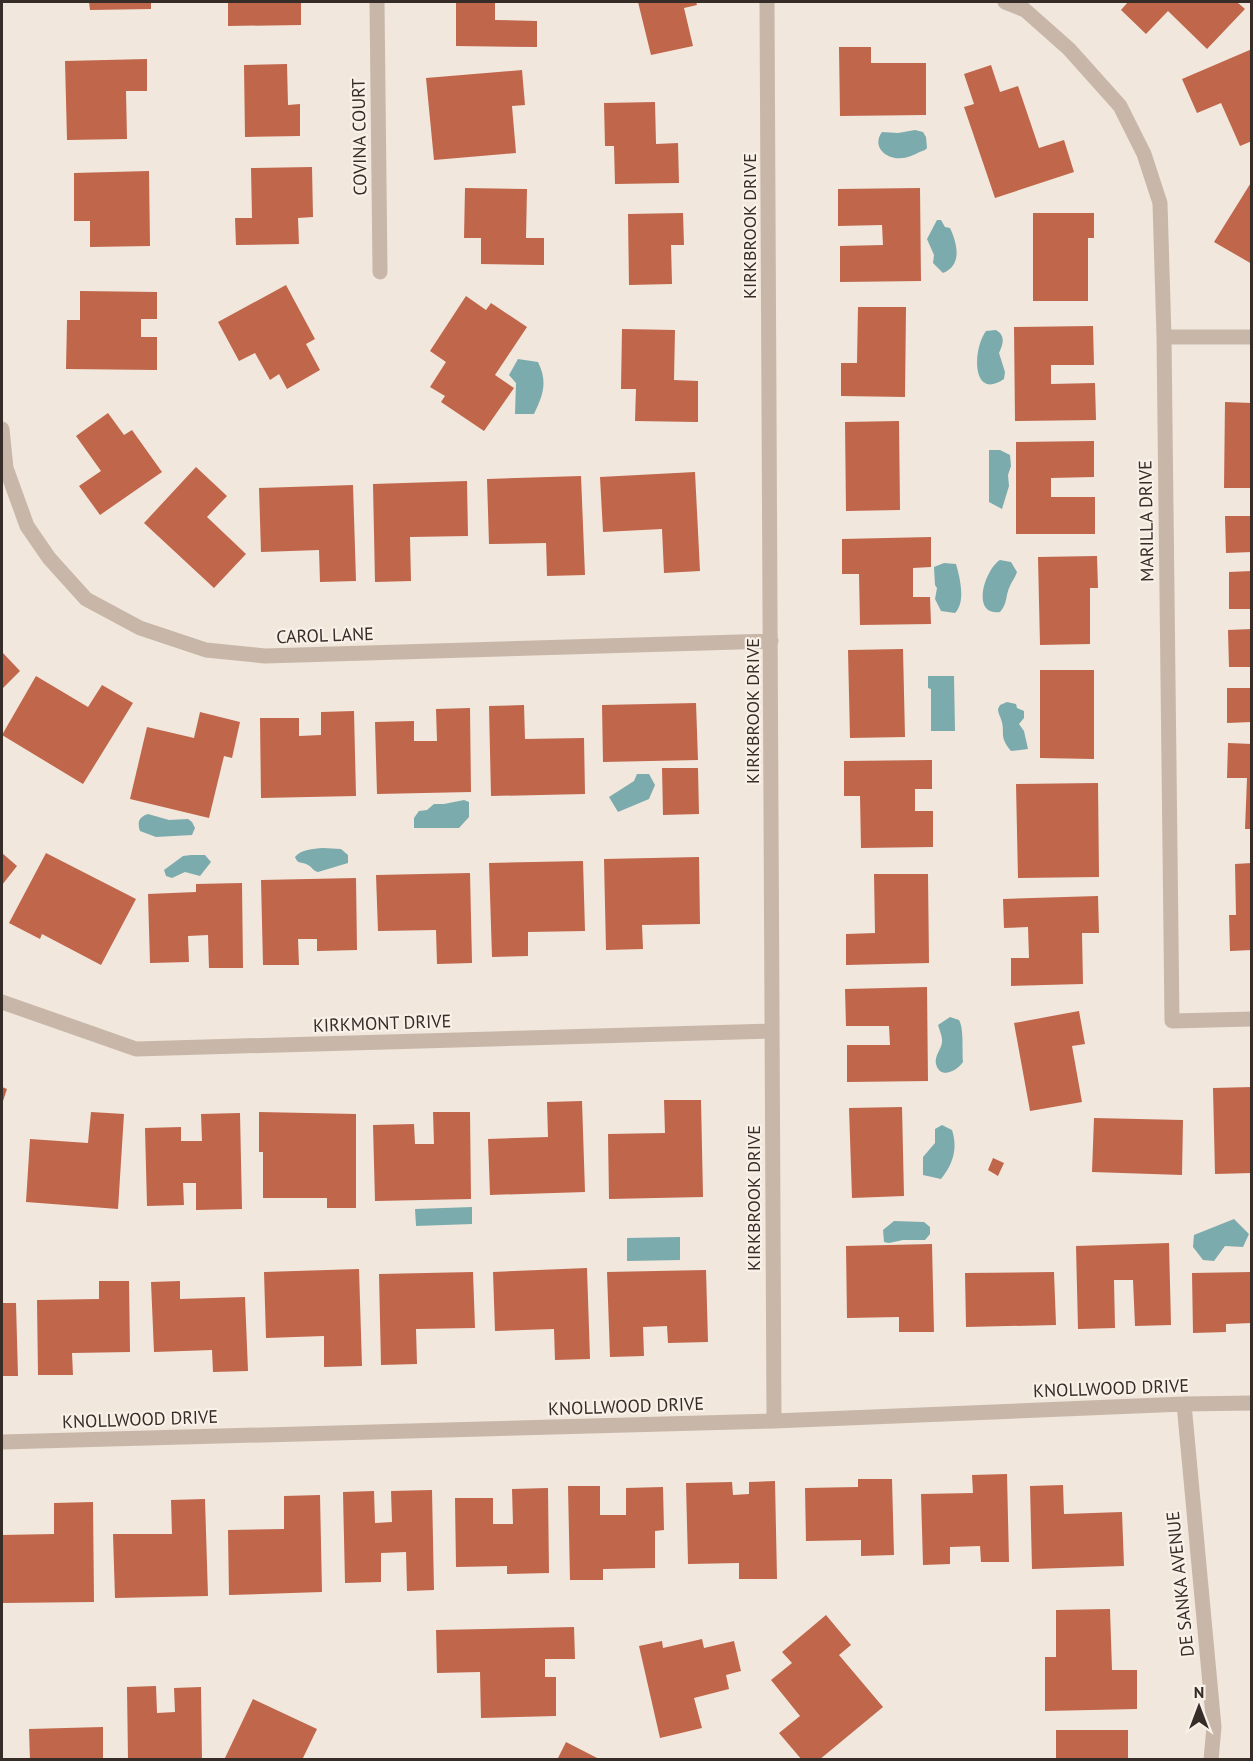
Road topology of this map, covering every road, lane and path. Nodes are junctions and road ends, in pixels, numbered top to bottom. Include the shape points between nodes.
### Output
1 (377, 2) edge
2 (767, 2) edge
3 (1005, 2) edge
4 (380, 272) dead end
5 (1164, 337) junction
6 (1251, 337) edge
7 (2, 429) edge
8 (771, 641) junction
9 (2, 1002) edge
10 (1251, 1019) edge
11 (772, 1031) junction
12 (1184, 1404) junction
13 (1251, 1404) edge
14 (774, 1421) junction
15 (2, 1442) edge
16 (1211, 1760) edge

1 - 4 street, COVINA COURT
2 - 8 street, KIRKBROOK DRIVE
3 - 5 street, MARILLA DRIVE via 1025,10 1069,49 1120,106 1144,154 1160,203
5 - 6 street
5 - 10 street, MARILLA DRIVE via 1172,1021
7 - 8 street, CAROL LANE via 6,468 27,526 48,558 86,599 140,628 206,650 265,656
8 - 11 street, KIRKBROOK DRIVE
9 - 11 street, KIRKMONT DRIVE via 136,1049
11 - 14 street, KIRKBROOK DRIVE
12 - 13 street, KNOLLWOOD DRIVE
12 - 14 street, KNOLLWOOD DRIVE
12 - 16 street, DE SANKA AVENUE via 1214,1727
14 - 15 street, KNOLLWOOD DRIVE

